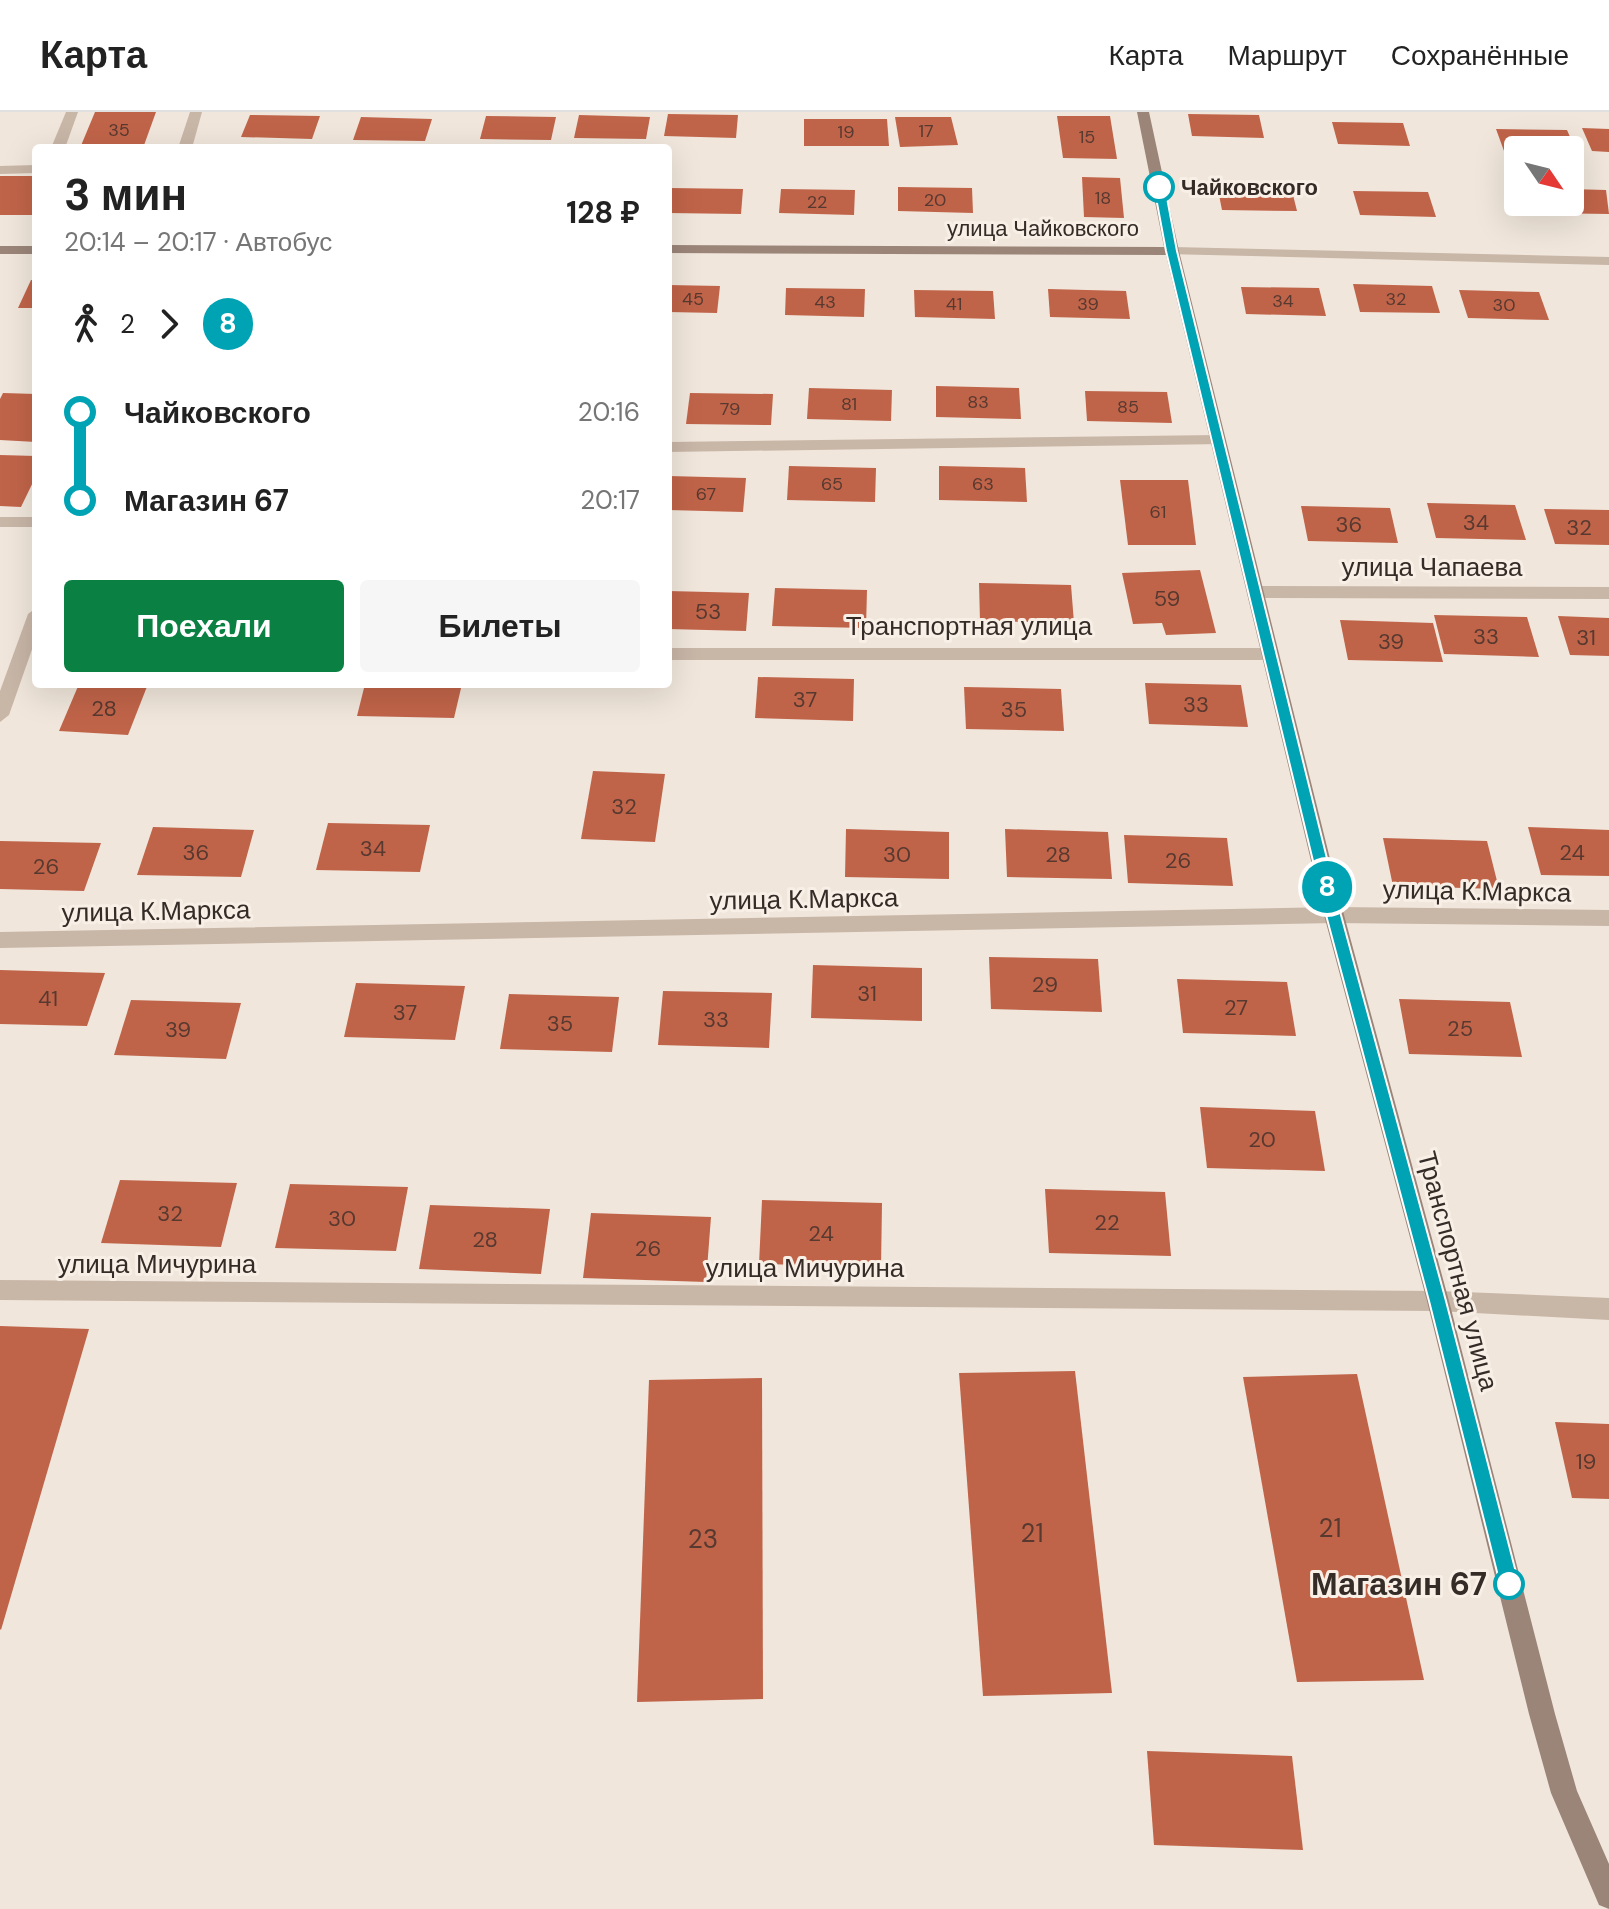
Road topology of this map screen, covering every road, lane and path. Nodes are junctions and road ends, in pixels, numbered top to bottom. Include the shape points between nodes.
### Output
1 (72, 112) edge
2 (196, 112) edge
3 (1143, 112) edge
4 (60, 144) edge
5 (186, 144) edge
6 (32, 169) edge
7 (0, 170) edge
8 (672, 249) edge
9 (0, 250) edge
10 (32, 250) edge
11 (1172, 251) junction
12 (1609, 261) edge
13 (1218, 440) junction
14 (672, 447) edge
15 (0, 522) edge
16 (32, 522) edge
17 (1255, 592) junction
18 (1609, 593) edge
19 (32, 625) edge
20 (672, 654) edge
21 (1270, 654) junction
22 (0, 715) edge
23 (1334, 915) junction
24 (1609, 918) edge
25 (0, 940) edge
26 (0, 1290) edge
27 (1438, 1301) junction
28 (1609, 1309) edge
29 (1609, 1895) edge

1 - 4 street
2 - 5 street
3 - 11 street, Транспортная улица
6 - 7 street
8 - 11 street, улица Чайковского
9 - 10 street
11 - 12 street, улица Чайковского
11 - 13 street, Транспортная улица
13 - 14 street
13 - 17 street, Транспортная улица
15 - 16 street
17 - 18 street, улица Чапаева
17 - 21 street, Транспортная улица
19 - 22 street
20 - 21 street, Транспортная улица
21 - 23 street, Транспортная улица
23 - 24 street, улица К.Маркса
23 - 25 street, улица К.Маркса
23 - 27 street, Транспортная улица
26 - 27 street, улица Мичурина
27 - 28 street, улица Мичурина
27 - 29 street, Транспортная улица via 1564,1793

